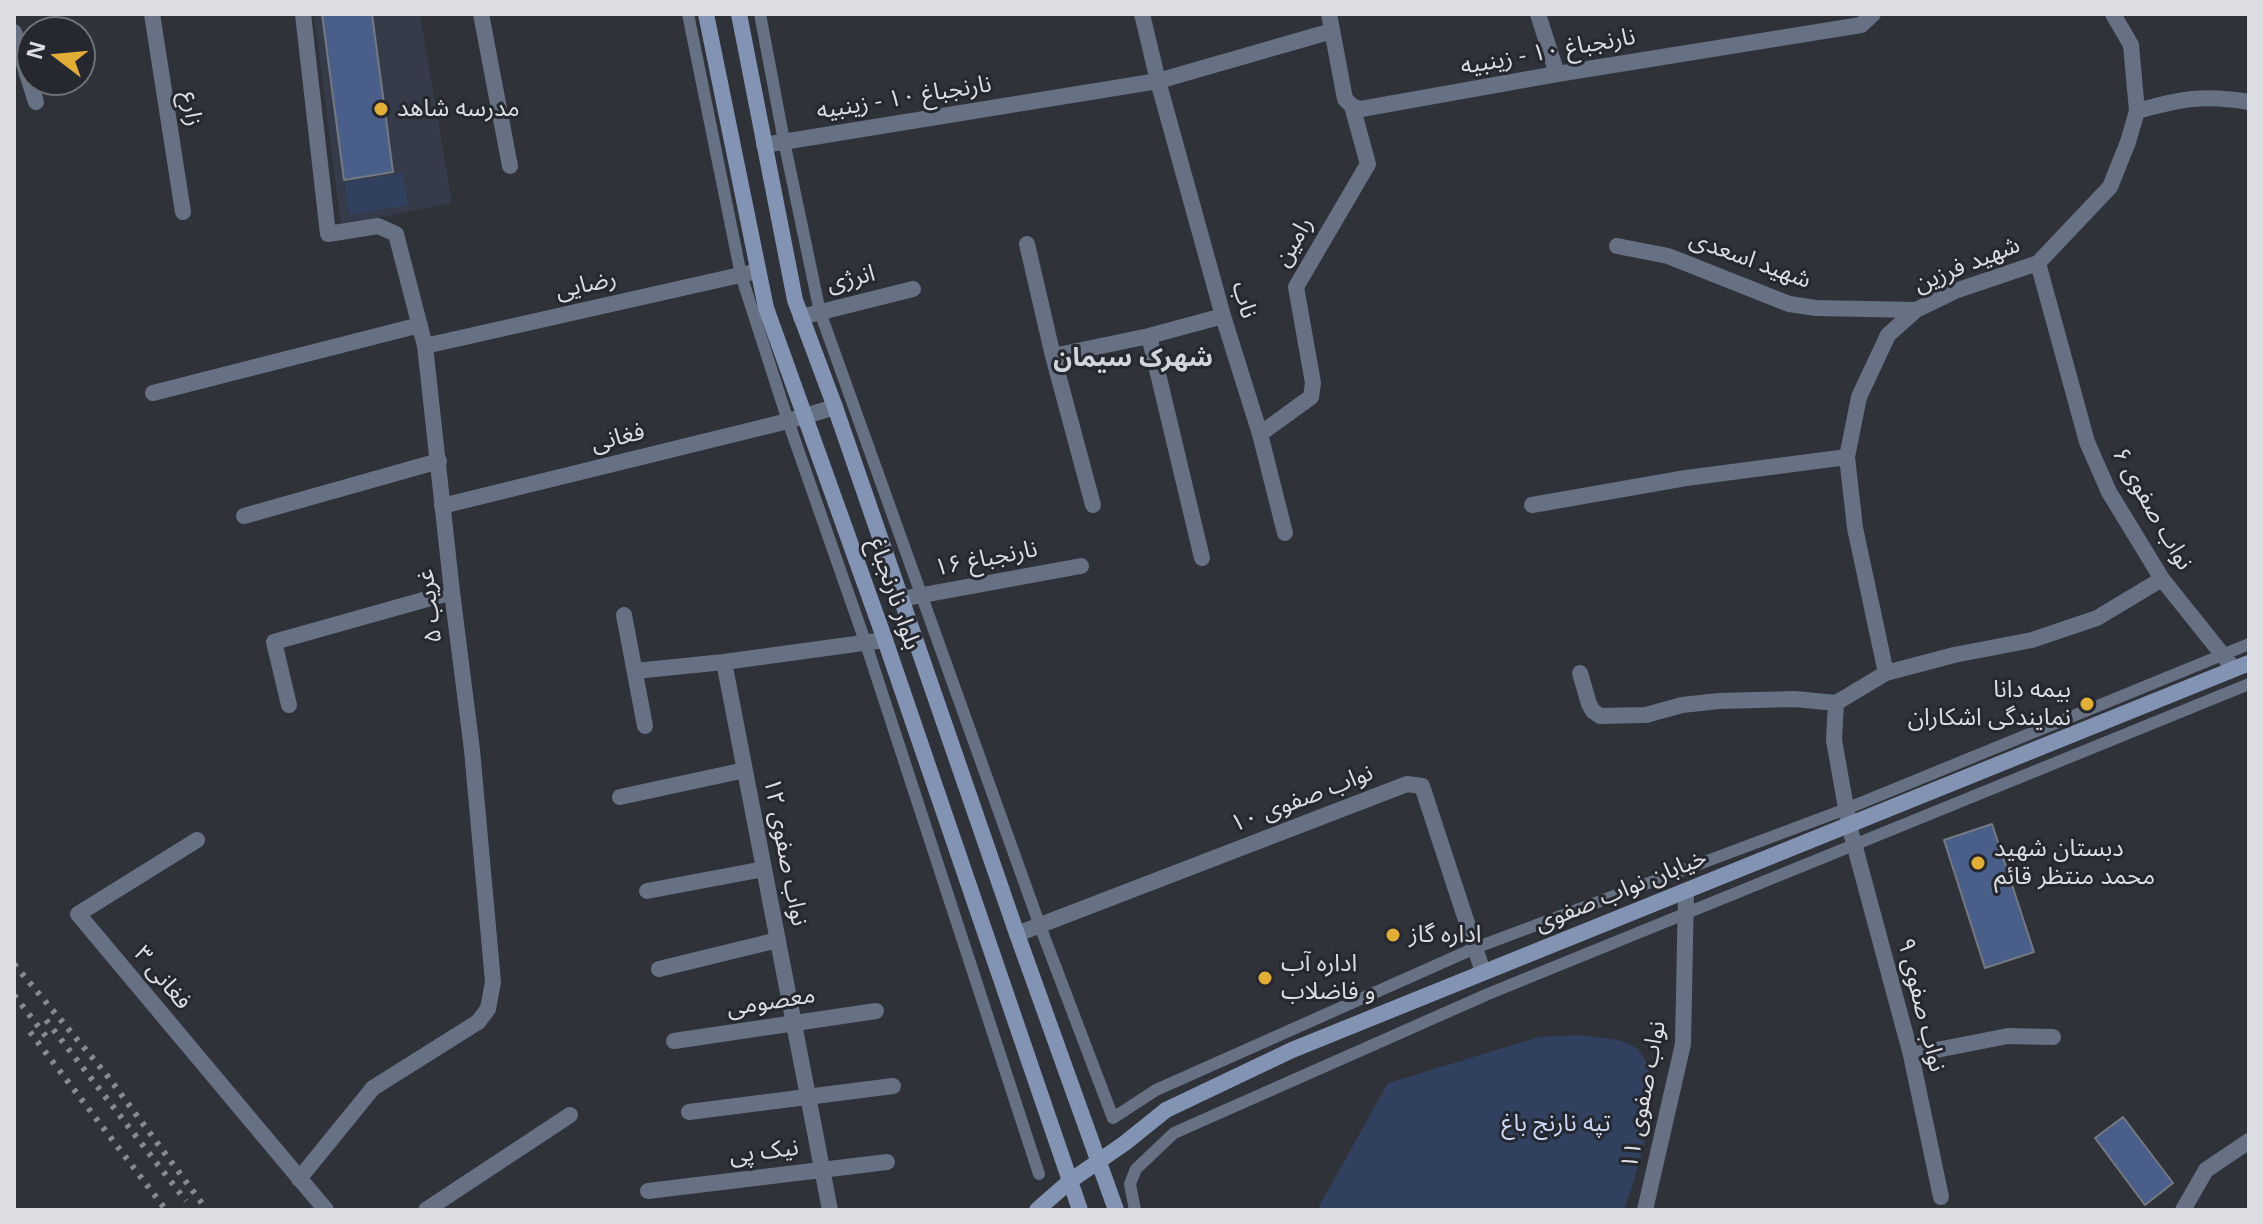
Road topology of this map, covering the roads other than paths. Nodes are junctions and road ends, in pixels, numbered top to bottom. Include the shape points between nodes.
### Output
1 (152, 14) edge
2 (303, 14) edge
3 (481, 14) edge
4 (688, 14) edge
5 (706, 14) edge
6 (739, 14) edge
7 (760, 14) edge
8 (1142, 14) edge
9 (1329, 14) edge
10 (1538, 14) edge
11 (1873, 14) edge
12 (2113, 14) edge
13 (1332, 31) junction
14 (14, 32) edge
15 (1557, 74) junction
16 (1158, 81) junction
17 (36, 102) dead end
18 (2249, 102) edge
19 (1352, 106) junction
20 (2137, 111) junction
21 (784, 141) junction
22 (764, 145) junction
23 (510, 166) dead end
24 (183, 212) dead end
25 (1027, 244) dead end
26 (1617, 246) dead end
27 (2038, 263) junction
28 (758, 271) junction
29 (741, 275) junction
30 (913, 289) dead end
31 (1916, 310) junction
32 (820, 312) junction
33 (1223, 316) junction
34 (801, 317) junction
35 (420, 325) junction
36 (1149, 336) junction
37 (425, 346) junction
38 (1053, 356) junction
39 (153, 393) dead end
40 (835, 407) junction
41 (805, 416) junction
42 (788, 421) junction
43 (1260, 434) junction
44 (1847, 457) junction
45 (439, 461) junction
46 (1093, 505) dead end
47 (1532, 505) dead end
48 (442, 506) junction
49 (244, 516) dead end
50 (1285, 533) dead end
51 (1202, 558) dead end
52 (1081, 566) dead end
53 (2162, 579) junction
54 (452, 592) junction
55 (922, 596) junction
56 (901, 599) junction
57 (624, 615) dead end
58 (885, 640) junction
59 (866, 644) junction
60 (2249, 644) edge
61 (724, 662) junction
62 (2235, 662) edge
63 (635, 671) junction
64 (1580, 673) dead end
65 (1886, 673) junction
66 (2249, 684) edge
67 (1836, 703) junction
68 (289, 705) dead end
69 (645, 726) dead end
70 (745, 770) junction
71 (620, 797) dead end
72 (1848, 817) junction
73 (197, 840) dead end
74 (1854, 843) junction
75 (764, 869) junction
76 (647, 891) dead end
77 (1686, 892) junction
78 (1685, 912) junction
79 (1040, 926) junction
80 (1017, 934) junction
81 (778, 940) junction
82 (1475, 948) junction
83 (659, 969) dead end
84 (1483, 972) junction
85 (876, 1011) dead end
86 (794, 1023) junction
87 (2053, 1037) dead end
88 (674, 1041) dead end
89 (1911, 1055) junction
90 (893, 1086) dead end
91 (809, 1097) junction
92 (689, 1112) dead end
93 (570, 1115) dead end
94 (2249, 1141) edge
95 (887, 1162) dead end
96 (1098, 1162) junction
97 (823, 1169) junction
98 (1039, 1174) dead end
99 (299, 1179) junction
100 (1070, 1181) junction
101 (648, 1191) dead end
102 (1941, 1197) dead end
103 (326, 1210) edge
104 (426, 1210) edge
105 (830, 1210) edge
106 (1037, 1210) edge
107 (1080, 1210) edge
108 (1116, 1210) edge
109 (1135, 1210) edge
110 (1645, 1210) edge
111 (2183, 1210) edge

1 - 24 street, زارع
2 - 35 street, غریب ۵ via 328,234 378,226 396,234
3 - 23 street
4 - 29 street
5 - 28 main road, بلوار نارنجباغ
6 - 22 main road, بلوار نارنجباغ
7 - 21 street
8 - 16 street, ناب
9 - 13 street
10 - 15 street
11 - 15 street, نارنجباغ ۱۰ - زینبیه via 1861,25
12 - 20 street, شهید فرزین via 2131,45
13 - 16 street, نارنجباغ ۱۰ - زینبیه
13 - 19 street via 1345,99
14 - 17 street
15 - 19 street, نارنجباغ ۱۰ - زینبیه via 1361,109
16 - 21 street, نارنجباغ ۱۰ - زینبیه
16 - 33 street, ناب
18 - 20 street via 2219,96
19 - 43 street, رامین via 1368,164 1296,287 1311,397
20 - 27 street, شهید فرزین via 2110,187
21 - 22 street, نارنجباغ ۱۰ - زینبیه
21 - 32 street
22 - 34 main road, بلوار نارنجباغ
25 - 38 street
26 - 31 street, شهید اسعدی via 1668,256 1789,304
27 - 31 street, شهید فرزین
27 - 53 street, نواب صفوی ۶ via 2087,442 2109,492
28 - 29 street, رضایی
28 - 41 main road, بلوار نارنجباغ
29 - 37 street, رضایی
29 - 42 street
30 - 32 street, انرژی
31 - 44 street, شهید فرزین via 1888,335 1859,397
32 - 34 street, انرژی
32 - 55 street
33 - 36 street
33 - 43 street, ناب
34 - 40 main road, بلوار نارنجباغ
35 - 37 street, غریب ۵
35 - 39 street
36 - 38 street
36 - 51 street
37 - 45 street, غریب ۵
38 - 46 street
40 - 41 street, فغانی
40 - 56 main road, بلوار نارنجباغ
41 - 42 street, فغانی
41 - 58 main road, بلوار نارنجباغ
42 - 48 street, فغانی
42 - 59 street
43 - 50 street, ناب
44 - 47 street
44 - 65 street, شهید فرزین via 1855,528
45 - 48 street, غریب ۵
45 - 49 street
48 - 54 street, غریب ۵
52 - 55 street, نارنجباغ ۱۶
53 - 62 street, نواب صفوی ۶
53 - 65 street via 2097,618 2032,640
54 - 68 street via 274,642
54 - 99 street, غریب ۵ via 492,967 488,1009 478,1022 373,1088
55 - 56 street, نارنجباغ ۱۶
55 - 79 street
56 - 80 main road, بلوار نارنجباغ
57 - 63 street
58 - 59 street
58 - 100 main road, بلوار نارنجباغ
59 - 61 street
59 - 98 street
60 - 62 street
61 - 63 street
61 - 70 street, نواب صفوی ۱۲
62 - 72 main road, خیابان نواب صفوی
63 - 69 street
64 - 67 street via 1589,704 1600,716 1646,715 1719,701
65 - 67 street
66 - 74 street
67 - 72 street, نواب صفوی ۹ via 1834,740
70 - 71 street
70 - 75 street, نواب صفوی ۱۲
72 - 74 street, نواب صفوی ۹
72 - 77 main road, خیابان نواب صفوی
72 - 82 street
73 - 99 street, فغانی ۳ via 78,914
74 - 78 street
74 - 89 street, نواب صفوی ۹
75 - 76 street
75 - 81 street, نواب صفوی ۱۲
77 - 78 street, نواب صفوی ۱۱
77 - 84 main road, خیابان نواب صفوی
78 - 109 street via 1174,1133 1136,1169 1130,1184
78 - 110 street, نواب صفوی ۱۱ via 1683,1044
79 - 80 street, نواب صفوی ۱۰
79 - 82 street, نواب صفوی ۱۰ via 1407,784 1422,786
79 - 82 street via 1113,1118 1156,1090
80 - 96 main road, بلوار نارنجباغ
81 - 83 street
81 - 86 street, نواب صفوی ۱۲
82 - 84 street, نواب صفوی ۱۰
84 - 96 main road, خیابان نواب صفوی via 1292,1050 1166,1110
85 - 86 street, معصومی
86 - 88 street, معصومی
86 - 91 street, نواب صفوی ۱۲
87 - 89 street via 2008,1036
89 - 102 street, نواب صفوی ۹
90 - 91 street
91 - 92 street
91 - 97 street, نواب صفوی ۱۲
93 - 104 street
94 - 111 street via 2206,1170
95 - 97 street, نیک پی
96 - 100 main road, خیابان نواب صفوی
96 - 108 main road, بلوار نارنجباغ
97 - 101 street, نیک پی
97 - 105 street, نواب صفوی ۱۲
99 - 103 street
100 - 106 main road, خیابان نواب صفوی
100 - 107 main road, بلوار نارنجباغ

